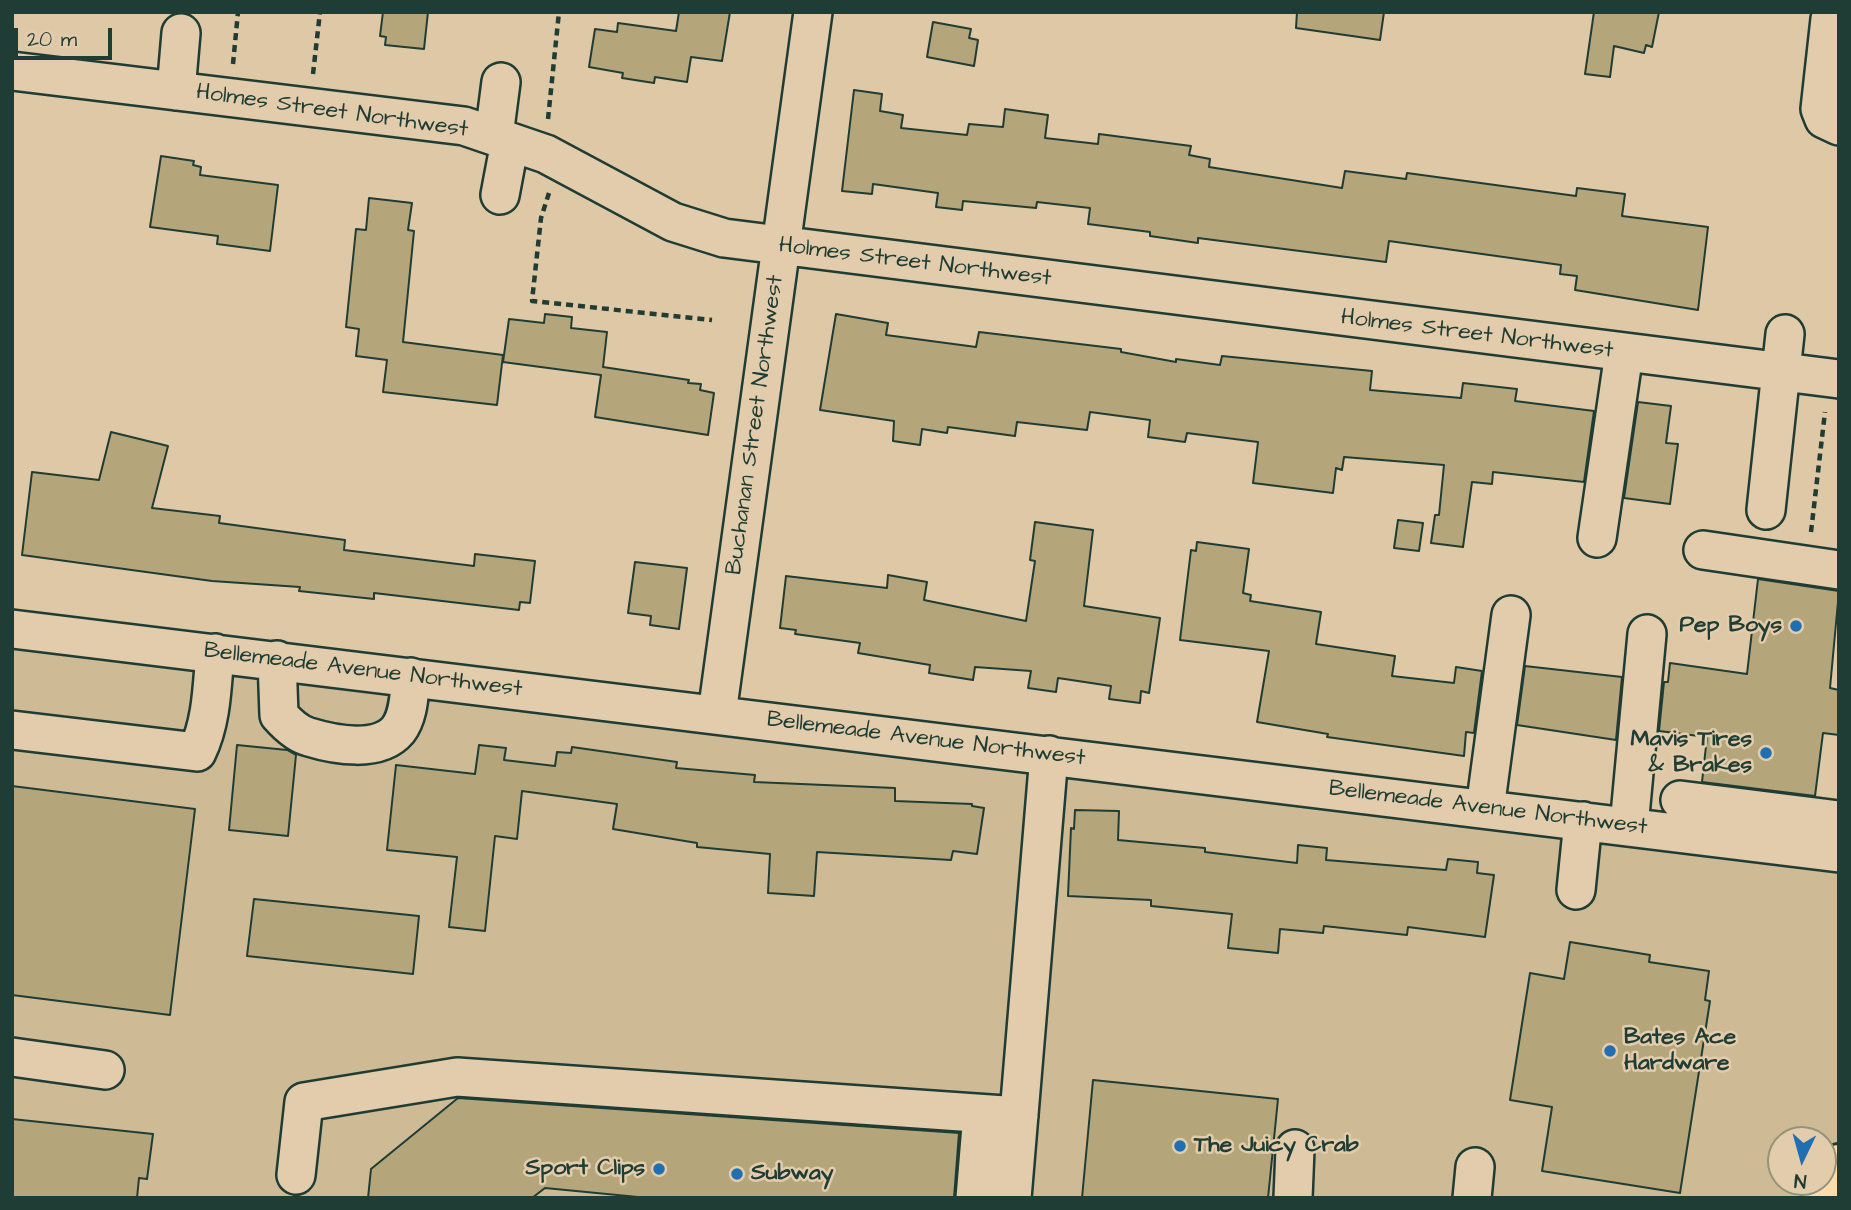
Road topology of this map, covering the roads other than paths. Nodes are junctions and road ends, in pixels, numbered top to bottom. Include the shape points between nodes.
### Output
1 (813, 12) edge
2 (1837, 12) edge
3 (181, 33) dead end
4 (12, 71) edge
5 (501, 82) dead end
6 (176, 91) junction
7 (1839, 125) edge
8 (502, 139) junction
9 (500, 195) dead end
10 (781, 246) junction
11 (1785, 334) dead end
12 (1624, 354) junction
13 (1780, 373) junction
14 (1833, 390) edge
15 (1766, 510) dead end
16 (1597, 538) dead end
17 (1703, 550) dead end
18 (1839, 570) edge
19 (1511, 615) dead end
20 (12, 629) edge
21 (1647, 634) dead end
22 (215, 653) junction
23 (276, 660) junction
24 (411, 677) junction
25 (717, 714) junction
26 (12, 730) edge
27 (1049, 755) junction
28 (1680, 800) dead end
29 (1485, 809) junction
30 (1839, 820) edge
31 (1583, 821) junction
32 (1629, 826) junction
33 (1839, 853) edge
34 (1576, 890) dead end
35 (12, 1057) edge
36 (105, 1070) dead end
37 (982, 1114) junction
38 (1019, 1116) junction
39 (1295, 1149) dead end
40 (296, 1175) dead end
41 (975, 1198) edge
42 (1012, 1198) edge
43 (1293, 1198) edge

1 - 10 street, Buchanan Street Northwest
2 - 7 street via 1830,19 1820,109 1824,119
3 - 6 street
4 - 6 street, Holmes Street Northwest
5 - 8 street
6 - 8 street, Holmes Street Northwest via 464,126
8 - 9 street
8 - 10 street, Holmes Street Northwest via 546,154 673,222 724,238
10 - 12 street, Holmes Street Northwest
10 - 25 street, Buchanan Street Northwest
11 - 13 street
12 - 13 street, Holmes Street Northwest
12 - 16 street
13 - 14 street, Holmes Street Northwest
13 - 15 street
17 - 18 street
19 - 29 street
20 - 22 street, Bellemeade Avenue Northwest
21 - 32 street
22 - 23 street, Bellemeade Avenue Northwest
22 - 26 street via 209,711 197,752
23 - 24 street, Bellemeade Avenue Northwest
23 - 24 street via 279,715 308,737 364,745 384,741 398,730 409,700
24 - 25 street, Bellemeade Avenue Northwest
25 - 27 street, Bellemeade Avenue Northwest
27 - 29 street, Bellemeade Avenue Northwest
27 - 38 street
28 - 30 street
29 - 31 street, Bellemeade Avenue Northwest
31 - 32 street, Bellemeade Avenue Northwest
31 - 34 street
32 - 33 street, Bellemeade Avenue Northwest
35 - 36 street
37 - 38 street
37 - 40 street via 457,1077 304,1102
37 - 41 street
38 - 42 street
39 - 43 street

